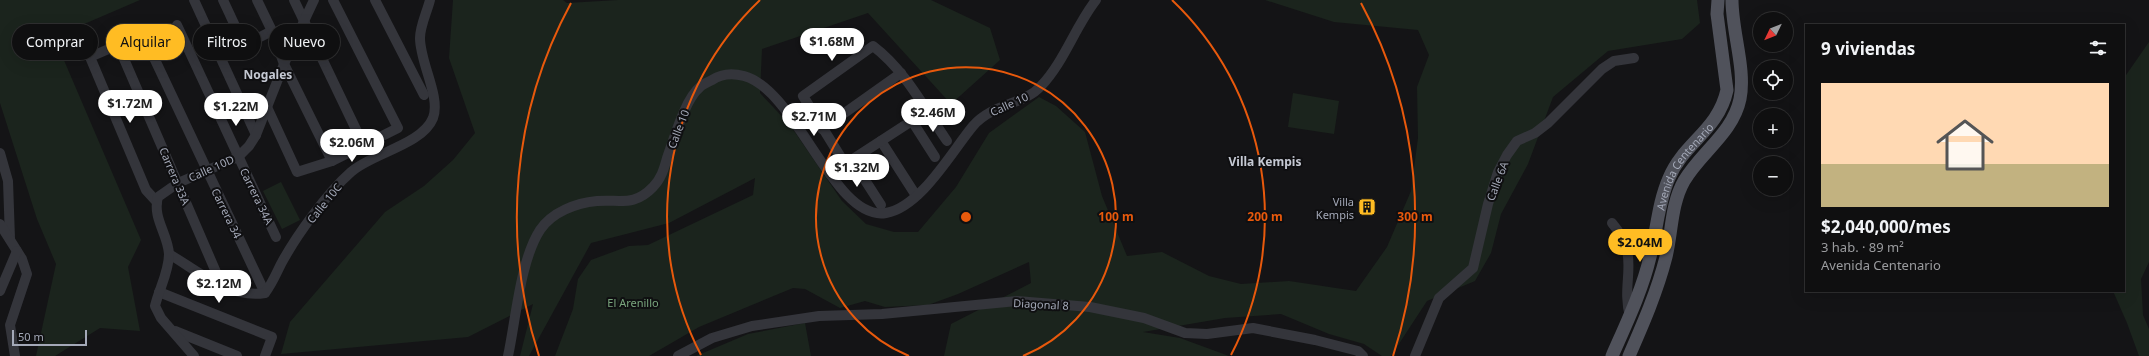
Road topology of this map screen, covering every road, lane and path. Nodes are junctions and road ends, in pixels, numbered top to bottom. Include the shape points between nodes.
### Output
1 (194, 0) edge
2 (223, 0) edge
3 (257, 0) edge
4 (294, 0) edge
5 (314, 0) edge
6 (333, 0) edge
7 (375, 0) edge
8 (430, 0) edge
9 (1096, 0) edge
10 (1718, 0) edge
11 (1732, 0) edge
12 (303, 20) junction
13 (269, 25) edge
14 (269, 32) edge
15 (185, 42) edge
16 (1634, 58) dead end
17 (155, 60) edge
18 (283, 60) edge
19 (284, 64) junction
20 (901, 73) junction
21 (424, 95) dead end
22 (267, 108) junction
23 (927, 111) junction
24 (912, 121) junction
25 (822, 129) junction
26 (256, 134) junction
27 (881, 141) junction
28 (947, 142) dead end
29 (363, 144) junction
30 (0, 153) edge
31 (238, 157) junction
32 (935, 157) dead end
33 (332, 161) junction
34 (849, 162) junction
35 (206, 169) junction
36 (830, 174) junction
37 (178, 183) junction
38 (915, 194) dead end
39 (157, 199) junction
40 (881, 204) dead end
41 (1612, 223) dead end
42 (0, 224) edge
43 (276, 237) dead end
44 (14, 245) junction
45 (169, 254) junction
46 (222, 286) junction
47 (0, 291) edge
48 (158, 292) junction
49 (265, 293) junction
50 (1630, 317) junction
51 (171, 330) junction
52 (1417, 353) edge
53 (1361, 354) edge
54 (14, 356) edge
55 (194, 356) edge
56 (237, 356) edge
57 (265, 356) edge
58 (508, 356) edge
59 (678, 356) edge
60 (1612, 356) edge
61 (1628, 356) edge

1 - 26 street
2 - 14 street via 244,45
3 - 13 street
4 - 12 street
5 - 12 street, Calle 10D
6 - 29 street via 398,128
7 - 21 street
8 - 49 street, Calle 10C via 420,38 434,96 433,119 424,130 399,148 372,158 351,172 313,216
9 - 36 street, Calle 10 via 1082,19 1050,76 1039,89 991,110 975,124 933,177 902,208 885,214 860,208
10 - 50 main road, Avenida Centenario via 1716,14 1726,85 1724,102 1714,121 1683,155 1670,175 1661,201 1646,274
11 - 61 main road, Avenida Centenario via 1741,81 1736,114 1693,168 1681,188 1654,298
12 - 19 street, Calle 10D
12 - 29 street
15 - 31 street, Carrera 34A
16 - 52 street, Calle 6A via 1614,61 1602,69 1548,124 1517,141 1498,172 1473,268 1439,298
17 - 35 street, Carrera 34
18 - 19 street
19 - 22 street, Calle 10D
19 - 33 street
20 - 23 street
20 - 25 street
20 - 25 street via 888,57 873,46 803,96
22 - 26 street, Calle 10D
22 - 33 street via 297,172
23 - 24 street
23 - 28 street
24 - 27 street
24 - 32 street
25 - 34 street
26 - 31 street, Calle 10D
27 - 34 street
27 - 38 street
29 - 33 street
30 - 44 street via 8,181
31 - 35 street, Calle 10D
31 - 43 street, Carrera 34A
34 - 36 street
34 - 40 street
35 - 37 street, Calle 10D
35 - 49 street, Carrera 34
36 - 58 street, Calle 10 via 788,113 755,80 730,74 699,87 685,109 662,174 653,187 641,197 626,202 598,201 572,206 555,216 541,230 526,262
37 - 39 street, Calle 10D
37 - 39 street, Carrera 33A via 118,45 90,57 146,190
37 - 46 street, Carrera 33A
39 - 45 street via 157,216
41 - 50 street via 1624,239 1629,254 1626,299
42 - 44 street
44 - 47 street
44 - 54 street via 27,274 10,325
45 - 46 street
45 - 48 street via 168,266
46 - 49 street via 252,295
48 - 51 street via 155,306 157,312
48 - 57 street via 272,337
50 - 60 main road, Avenida Centenario
51 - 55 street
51 - 56 street
53 - 59 street, Diagonal 8 via 1315,340 1253,328 1207,334 1185,333 1144,318 1090,307 1017,301 882,314 819,316 752,326 712,338

